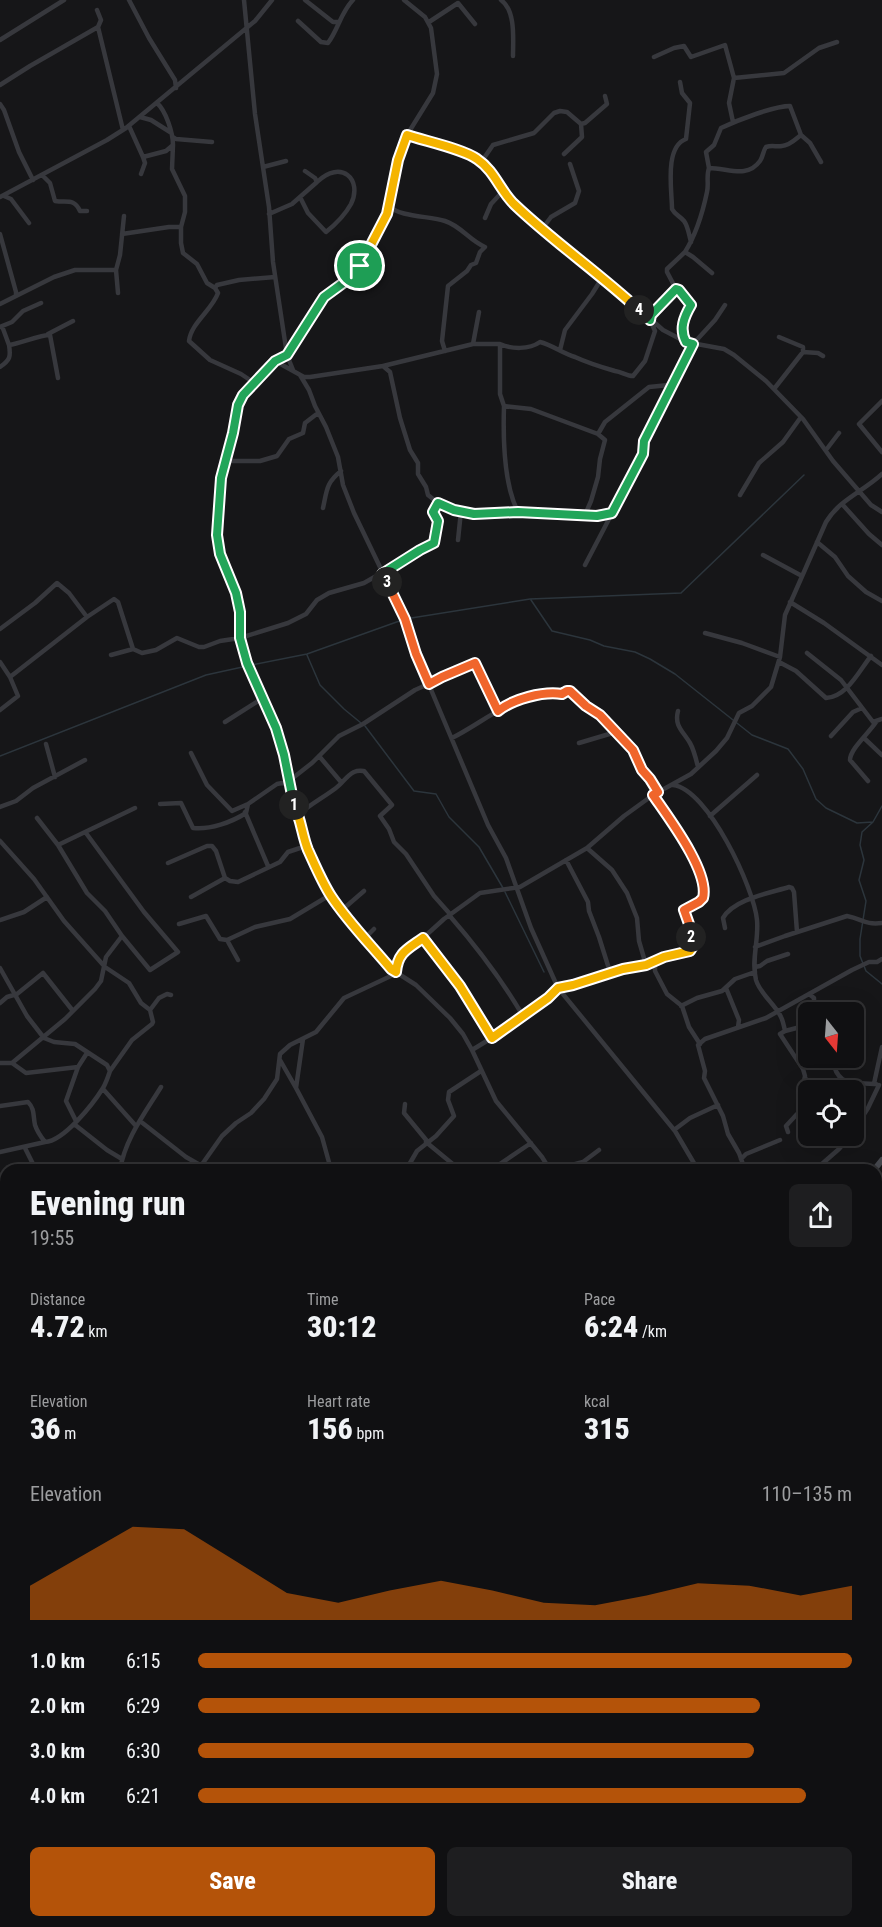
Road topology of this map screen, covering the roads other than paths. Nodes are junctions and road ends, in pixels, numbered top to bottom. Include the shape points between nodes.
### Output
1 (64, 0) edge
2 (129, 0) edge
3 (244, 0) edge
4 (272, 0) edge
5 (305, 0) edge
6 (353, 0) edge
7 (404, 0) edge
8 (501, 0) edge
9 (460, 2) edge
10 (97, 10) dead end
11 (298, 21) dead end
12 (338, 22) junction
13 (429, 22) junction
14 (475, 24) dead end
15 (98, 27) junction
16 (246, 29) junction
17 (0, 40) edge
18 (837, 42) dead end
19 (513, 56) dead end
20 (654, 57) dead end
21 (734, 78) junction
22 (680, 82) dead end
23 (0, 85) edge
24 (176, 88) junction
25 (605, 96) dead end
26 (157, 103) junction
27 (0, 104) edge
28 (140, 117) junction
29 (733, 122) junction
30 (581, 124) junction
31 (129, 126) junction
32 (123, 130) junction
33 (173, 135) junction
34 (407, 135) junction
35 (801, 135) junction
36 (212, 142) dead end
37 (173, 145) junction
38 (564, 154) dead end
39 (143, 157) junction
40 (479, 160) junction
41 (286, 161) dead end
42 (821, 162) dead end
43 (570, 165) dead end
44 (263, 167) junction
45 (709, 168) junction
46 (305, 171) dead end
47 (141, 174) dead end
48 (42, 175) junction
49 (33, 180) junction
50 (317, 182) junction
51 (504, 190) junction
52 (2, 196) edge
53 (300, 196) junction
54 (389, 206) junction
55 (87, 211) dead end
56 (269, 214) junction
57 (124, 216) dead end
58 (485, 218) dead end
59 (28, 223) dead end
60 (181, 227) junction
61 (542, 229) junction
62 (0, 234) edge
63 (122, 234) junction
64 (691, 242) junction
65 (685, 252) junction
66 (116, 270) junction
67 (712, 273) dead end
68 (275, 277) junction
69 (602, 278) junction
70 (216, 288) junction
71 (676, 289) junction
72 (118, 293) dead end
73 (16, 296) junction
74 (41, 303) dead end
75 (0, 304) edge
76 (725, 304) dead end
77 (479, 312) dead end
78 (650, 320) junction
79 (73, 321) dead end
80 (1, 326) edge
81 (48, 334) junction
82 (779, 337) dead end
83 (686, 342) junction
84 (473, 344) junction
85 (500, 344) junction
86 (693, 344) junction
87 (9, 345) junction
88 (560, 350) junction
89 (445, 351) junction
90 (803, 352) junction
91 (287, 355) junction
92 (823, 356) dead end
93 (275, 361) junction
94 (383, 366) junction
95 (0, 367) edge
96 (292, 370) junction
97 (300, 375) junction
98 (58, 378) dead end
99 (675, 380) junction
100 (253, 382) junction
101 (774, 389) junction
102 (882, 400) edge
103 (504, 406) junction
104 (318, 413) junction
105 (801, 417) junction
106 (839, 433) dead end
107 (598, 434) junction
108 (826, 450) junction
109 (882, 452) edge
110 (226, 461) junction
111 (341, 471) junction
112 (882, 474) edge
113 (859, 490) junction
114 (740, 495) dead end
115 (438, 503) junction
116 (842, 504) junction
117 (323, 508) dead end
118 (460, 511) junction
119 (518, 512) junction
120 (882, 512) edge
121 (612, 513) junction
122 (585, 514) junction
123 (458, 540) dead end
124 (817, 542) junction
125 (882, 545) edge
126 (764, 555) dead end
127 (585, 565) dead end
128 (382, 574) junction
129 (802, 576) junction
130 (882, 600) edge
131 (790, 602) junction
132 (87, 617) junction
133 (0, 628) edge
134 (705, 633) dead end
135 (240, 638) junction
136 (133, 649) junction
137 (807, 653) dead end
138 (111, 655) dead end
139 (871, 656) junction
140 (779, 660) junction
141 (0, 662) edge
142 (882, 665) edge
143 (10, 677) junction
144 (429, 684) junction
145 (848, 688) junction
146 (263, 698) junction
147 (862, 708) junction
148 (0, 710) edge
149 (498, 711) junction
150 (678, 711) dead end
151 (880, 720) edge
152 (225, 722) dead end
153 (616, 732) junction
154 (831, 736) dead end
155 (452, 738) junction
156 (864, 738) junction
157 (579, 743) dead end
158 (46, 744) dead end
159 (192, 753) dead end
160 (882, 755) edge
161 (319, 756) junction
162 (85, 760) dead end
163 (698, 767) junction
164 (757, 775) dead end
165 (55, 777) junction
166 (868, 781) dead end
167 (341, 782) junction
168 (289, 783) junction
169 (673, 785) junction
170 (656, 794) junction
171 (160, 804) dead end
172 (248, 804) junction
173 (0, 807) edge
174 (242, 807) junction
175 (135, 808) dead end
176 (246, 813) junction
177 (299, 814) junction
178 (710, 816) junction
179 (37, 818) dead end
180 (86, 833) junction
181 (0, 841) edge
182 (58, 845) junction
183 (306, 846) junction
184 (587, 848) junction
185 (566, 860) junction
186 (168, 863) dead end
187 (268, 866) junction
188 (225, 878) junction
189 (516, 889) junction
190 (364, 891) dead end
191 (330, 895) junction
192 (48, 897) junction
193 (191, 897) dead end
194 (752, 898) junction
195 (342, 910) junction
196 (449, 914) junction
197 (0, 920) edge
198 (882, 923) edge
199 (178, 924) dead end
200 (725, 928) dead end
201 (374, 929) dead end
202 (796, 932) junction
203 (122, 936) junction
204 (365, 938) junction
205 (423, 938) junction
206 (227, 940) junction
207 (755, 947) junction
208 (788, 954) dead end
209 (882, 959) edge
210 (238, 960) dead end
211 (654, 961) junction
212 (646, 965) junction
213 (105, 967) junction
214 (0, 968) edge
215 (755, 969) junction
216 (396, 972) junction
217 (610, 972) junction
218 (558, 988) junction
219 (726, 988) junction
220 (16, 994) junction
221 (809, 994) junction
222 (171, 995) dead end
223 (0, 1002) edge
224 (814, 1002) edge
225 (681, 1005) junction
226 (150, 1010) junction
227 (73, 1011) junction
228 (777, 1011) junction
229 (523, 1016) junction
230 (738, 1027) junction
231 (798, 1028) edge
232 (785, 1031) junction
233 (44, 1038) junction
234 (492, 1038) junction
235 (303, 1039) junction
236 (700, 1044) junction
237 (882, 1047) edge
238 (472, 1050) junction
239 (87, 1053) junction
240 (0, 1056) edge
241 (280, 1060) junction
242 (1, 1062) edge
243 (12, 1064) junction
244 (78, 1067) junction
245 (835, 1068) edge
246 (110, 1071) junction
247 (481, 1071) junction
248 (805, 1076) junction
249 (804, 1080) edge
250 (807, 1080) edge
251 (878, 1085) edge
252 (161, 1087) dead end
253 (296, 1088) junction
254 (103, 1089) junction
255 (405, 1104) dead end
256 (718, 1105) junction
257 (0, 1106) edge
258 (798, 1113) edge
259 (864, 1114) edge
260 (140, 1121) junction
261 (75, 1122) junction
262 (136, 1126) junction
263 (674, 1130) junction
264 (788, 1132) dead end
265 (780, 1140) dead end
266 (427, 1141) junction
267 (45, 1143) junction
268 (531, 1143) junction
269 (842, 1146) edge
270 (25, 1148) junction
271 (599, 1150) dead end
272 (0, 1152) edge
273 (122, 1159) junction
274 (741, 1159) junction
275 (583, 1162) joint
276 (33, 1164) edge
277 (121, 1164) edge
278 (195, 1164) edge
279 (201, 1164) edge
280 (329, 1164) edge
281 (409, 1164) edge
282 (453, 1164) edge
283 (500, 1164) edge
284 (547, 1164) edge
285 (575, 1164) edge
286 (694, 1164) edge
287 (743, 1164) edge
288 (822, 1164) edge

1 - 17 street
2 - 24 street
3 - 16 street
4 - 16 street
5 - 12 street
6 - 12 street
7 - 13 street
8 - 19 street via 510,13
9 - 13 street
9 - 14 street
10 - 15 street via 101,20
11 - 12 street via 321,42 328,43
13 - 34 street via 437,74 435,85 429,102
15 - 23 street
15 - 32 street
16 - 24 street
16 - 44 street
18 - 21 street via 819,48 784,73
20 - 21 street via 684,46 691,57 725,45
21 - 29 street via 729,103
22 - 64 street via 690,103 686,139 675,148 669,177 673,213 686,223
24 - 26 street
25 - 30 street via 607,104
26 - 28 street
26 - 33 street
27 - 49 street
28 - 31 street
28 - 33 street
29 - 35 street via 790,106
29 - 45 street via 722,128 714,146 706,152
30 - 38 street via 582,136
30 - 40 street via 567,112 554,113 534,134 493,144
31 - 32 street
31 - 39 street
32 - 48 street
33 - 36 street via 176,140
33 - 37 street
34 - 40 street
34 - 54 street
35 - 42 street
35 - 45 street via 786,146 766,147 762,159 752,169 734,172
37 - 39 street
37 - 60 street via 172,169 185,196
39 - 47 street
40 - 51 street
41 - 44 street
43 - 61 street via 579,191 575,203 551,217
44 - 56 street
45 - 64 street via 708,191
46 - 50 street
48 - 49 street
48 - 55 street via 50,183 55,201 74,203 80,211
49 - 52 street
50 - 53 street
50 - 53 street via 335,170 350,178 354,188 351,203 326,232 308,213
51 - 58 street
51 - 61 street
52 - 59 street via 11,199
53 - 56 street
54 - 89 street via 447,221 485,247 476,263 448,286 442,341
54 - 91 street via 360,266 324,297
56 - 68 street
57 - 63 street
60 - 63 street
60 - 70 street via 183,253 197,264 207,283
61 - 69 street
62 - 73 street
63 - 66 street
64 - 65 street
65 - 67 street
65 - 71 street via 667,269
66 - 72 street
66 - 73 street via 75,270
68 - 70 street via 239,280
68 - 91 street
69 - 78 street
69 - 88 street via 565,330
70 - 100 street via 218,297 207,308 189,341 210,360
71 - 78 street
71 - 83 street via 691,305 682,328
73 - 75 street
74 - 80 street
76 - 86 street
77 - 84 street
78 - 83 street
78 - 88 street via 655,331 645,361 633,376
79 - 81 street
80 - 87 street
81 - 87 street
81 - 98 street
82 - 90 street via 803,347
83 - 86 street
84 - 85 street
84 - 89 street
85 - 88 street via 526,347 540,342
85 - 103 street via 500,394
86 - 99 street
86 - 101 street via 735,355
87 - 95 street via 11,357
89 - 94 street
90 - 92 street
90 - 101 street
91 - 93 street
91 - 96 street
93 - 96 street
93 - 100 street
94 - 97 street via 318,377
94 - 115 street via 390,372 418,474 428,495
96 - 97 street
97 - 104 street
99 - 107 street via 669,385 649,387 605,422
99 - 121 street
100 - 110 street via 238,405
101 - 105 street
102 - 109 street via 859,424
103 - 107 street via 531,409
103 - 119 street via 506,470
104 - 110 street via 306,423 303,433 289,439 277,456 260,461
104 - 111 street
105 - 108 street
105 - 114 street via 783,442 759,463
106 - 108 street
107 - 122 street via 606,440
108 - 113 street
110 - 135 street via 217,535 220,554 236,593
111 - 117 street via 328,485
111 - 128 street via 354,513
112 - 113 street
113 - 116 street
113 - 120 street
115 - 118 street
115 - 128 street via 433,512 438,521 434,543
116 - 124 street via 830,515
116 - 125 street
118 - 119 street
118 - 123 street
119 - 122 street
121 - 122 street
121 - 127 street
124 - 129 street
124 - 130 street via 835,557 848,576
126 - 129 street
128 - 135 street via 329,593 306,614 288,623
128 - 144 street via 405,619
129 - 131 street
131 - 139 street
131 - 140 street
132 - 133 street via 57,583
132 - 136 street via 114,599
132 - 143 street
134 - 140 street via 742,642
135 - 136 street via 204,647 177,638 156,650 142,653
135 - 146 street
136 - 138 street
137 - 145 street
139 - 142 street
139 - 145 street
140 - 145 street via 826,698
140 - 163 street via 771,687 739,713 727,738
141 - 143 street
143 - 148 street via 18,696
144 - 149 street via 475,663
144 - 155 street
144 - 161 street via 339,736
145 - 147 street
146 - 152 street
146 - 168 street via 276,728
147 - 151 street via 873,722
147 - 154 street via 853,712
149 - 153 street via 519,699 570,691
149 - 155 street
150 - 163 street via 678,725 692,747
151 - 156 street
153 - 157 street
153 - 170 street via 633,750
155 - 189 street
156 - 160 street
156 - 166 street via 852,751 850,760
158 - 165 street
159 - 174 street via 207,785 229,811
161 - 167 street
161 - 168 street
162 - 165 street
163 - 169 street
164 - 178 street
165 - 173 street
167 - 177 street
167 - 196 street via 352,773 364,771 375,783 392,805 380,816 394,842
168 - 172 street via 277,784
168 - 177 street
169 - 170 street
169 - 178 street via 687,791
170 - 184 street
170 - 211 street via 691,854 704,895 684,910 692,949
171 - 176 street via 181,803 193,828 200,829
172 - 174 street
172 - 176 street
174 - 176 street
175 - 180 street
176 - 187 street
177 - 183 street
178 - 194 street via 727,839
179 - 182 street
180 - 182 street
180 - 203 street via 178,952 150,970
181 - 192 street
182 - 203 street via 87,893
183 - 187 street via 288,852 280,862
183 - 191 street
184 - 185 street
184 - 212 street via 612,870 627,893 637,918
185 - 189 street
185 - 217 street via 588,902
186 - 188 street via 212,846
187 - 188 street via 238,882
188 - 193 street
189 - 196 street via 480,893
189 - 218 street
190 - 195 street
191 - 195 street
191 - 206 street via 290,919 255,927
192 - 197 street via 24,912
192 - 213 street
194 - 200 street via 726,912
194 - 202 street via 792,888
194 - 207 street via 757,920
195 - 204 street
196 - 205 street
196 - 229 street
198 - 202 street via 864,923 847,916
199 - 206 street via 206,916 220,939
201 - 204 street
202 - 207 street
203 - 213 street via 106,957
204 - 216 street
205 - 216 street via 401,954
205 - 234 street via 460,986
206 - 210 street
207 - 215 street
208 - 215 street via 767,960
209 - 221 street
211 - 212 street
211 - 225 street via 667,994
212 - 217 street
213 - 226 street via 129,983
213 - 227 street via 101,981
214 - 220 street
215 - 219 street
215 - 228 street via 758,984
216 - 235 street via 344,998 316,1032
216 - 238 street via 431,998
217 - 218 street
218 - 229 street
218 - 263 street
219 - 225 street
219 - 230 street via 739,1020
220 - 223 street
220 - 227 street via 43,973
220 - 233 street
221 - 224 street
221 - 228 street
222 - 226 street via 159,998
225 - 236 street
226 - 246 street via 152,1024 132,1040
227 - 233 street
228 - 230 street
228 - 232 street
229 - 234 street
230 - 236 street
231 - 232 street
232 - 248 street via 780,1034
233 - 239 street via 75,1044
233 - 243 street
234 - 238 street
235 - 241 street via 280,1054
235 - 253 street
236 - 256 street via 704,1078
237 - 251 street
238 - 247 street
239 - 244 street
239 - 246 street
240 - 242 street
241 - 253 street
241 - 279 street via 277,1079 264,1099 222,1136
242 - 243 street
243 - 244 street via 26,1073
244 - 261 street via 66,1101
245 - 251 street via 839,1077
246 - 254 street
247 - 266 street via 449,1092 454,1116
247 - 268 street via 496,1101
248 - 249 street
248 - 250 street
251 - 259 street
252 - 260 street
253 - 280 street via 322,1137
254 - 261 street
254 - 262 street
255 - 266 street via 404,1113
256 - 263 street
256 - 274 street
257 - 267 street via 28,1102
258 - 264 street via 786,1126
260 - 262 street
260 - 278 street
261 - 267 street
261 - 273 street
262 - 273 street
263 - 286 street
265 - 274 street
266 - 281 street
266 - 282 street
267 - 270 street
268 - 283 street
268 - 284 street
269 - 288 street
270 - 272 street
270 - 276 street
271 - 275 street
273 - 277 street
274 - 287 street
275 - 285 street

